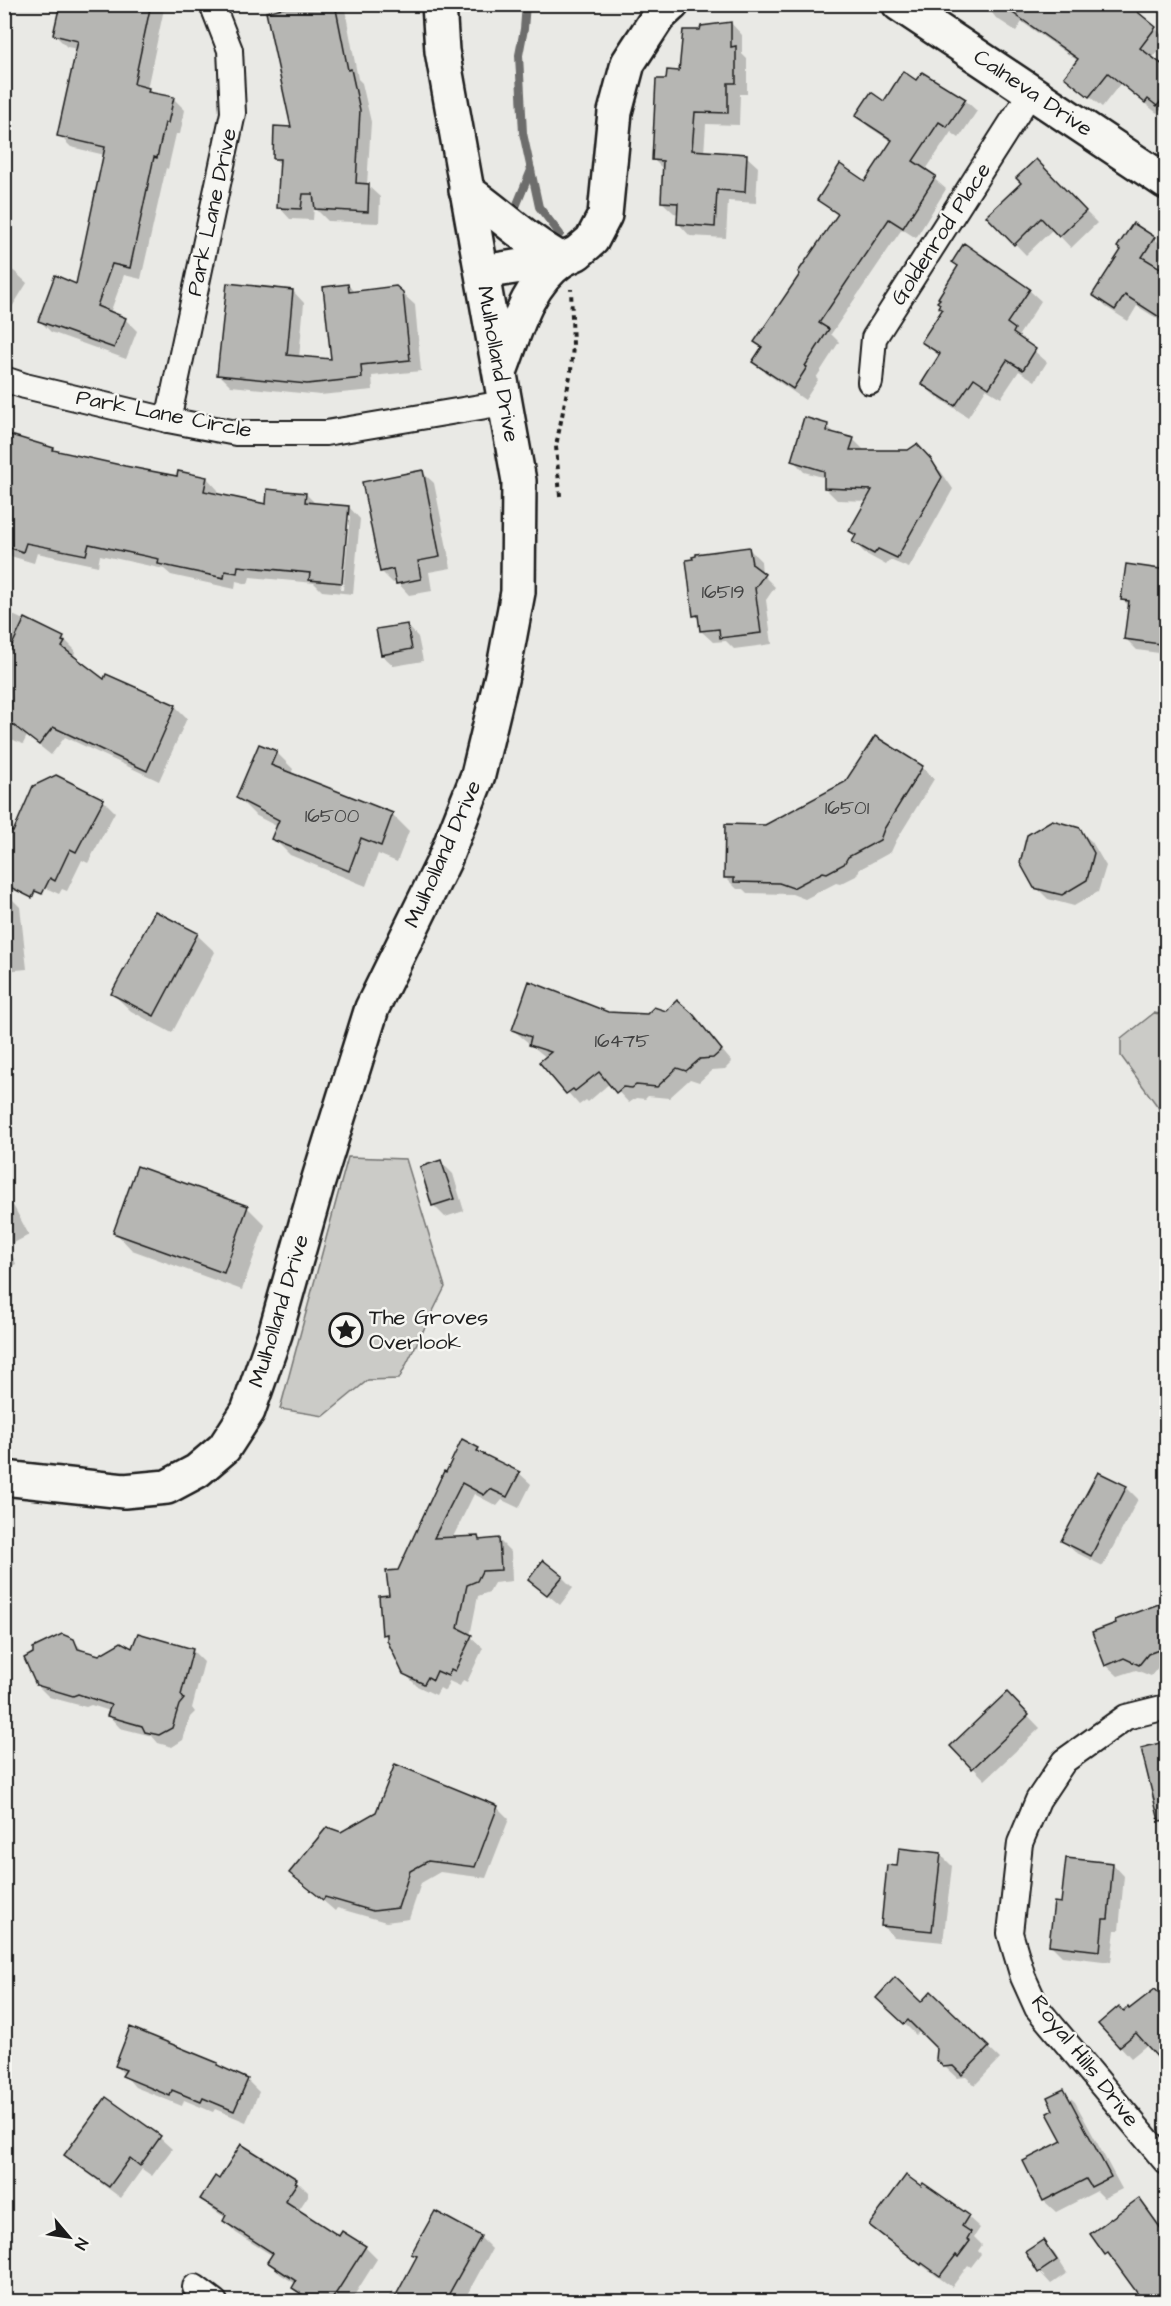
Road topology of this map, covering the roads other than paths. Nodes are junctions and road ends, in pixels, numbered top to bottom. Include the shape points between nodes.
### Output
1 (212, 4) edge
2 (439, 4) edge
3 (672, 4) edge
4 (899, 4) edge
5 (1031, 92) junction
6 (1167, 182) edge
7 (466, 190) junction
8 (566, 259) junction
9 (483, 272) junction
10 (4, 379) edge
11 (870, 382) dead end
12 (502, 387) junction
13 (168, 420) junction
14 (4, 1478) edge
15 (1167, 1707) edge
16 (1167, 2162) edge
17 (195, 2287) dead end
18 (214, 2301) edge

1 - 13 street, Park Lane Drive via 230,50 233,113
2 - 7 main road, Mulholland Drive via 442,51
3 - 8 main road via 658,17 627,63 615,112 605,215 592,240
4 - 5 main road, Calneva Drive
5 - 6 main road, Calneva Drive
5 - 11 street, Goldenrod Place via 874,338
7 - 8 main road via 542,249
7 - 9 main road, Mulholland Drive
8 - 9 main road
8 - 12 main road via 548,271 524,308
9 - 12 main road, Mulholland Drive
10 - 13 street, Park Lane Circle
12 - 13 street, Park Lane Circle via 326,433 236,433
12 - 14 main road, Mulholland Drive via 519,481 518,592 478,776 444,861 372,1008 275,1334 248,1411 224,1448 197,1471 167,1487 124,1491
15 - 16 street, Royal Hills Drive via 1126,1717 1064,1761 1038,1800 1020,1843 1010,1933 1037,2008
17 - 18 street

